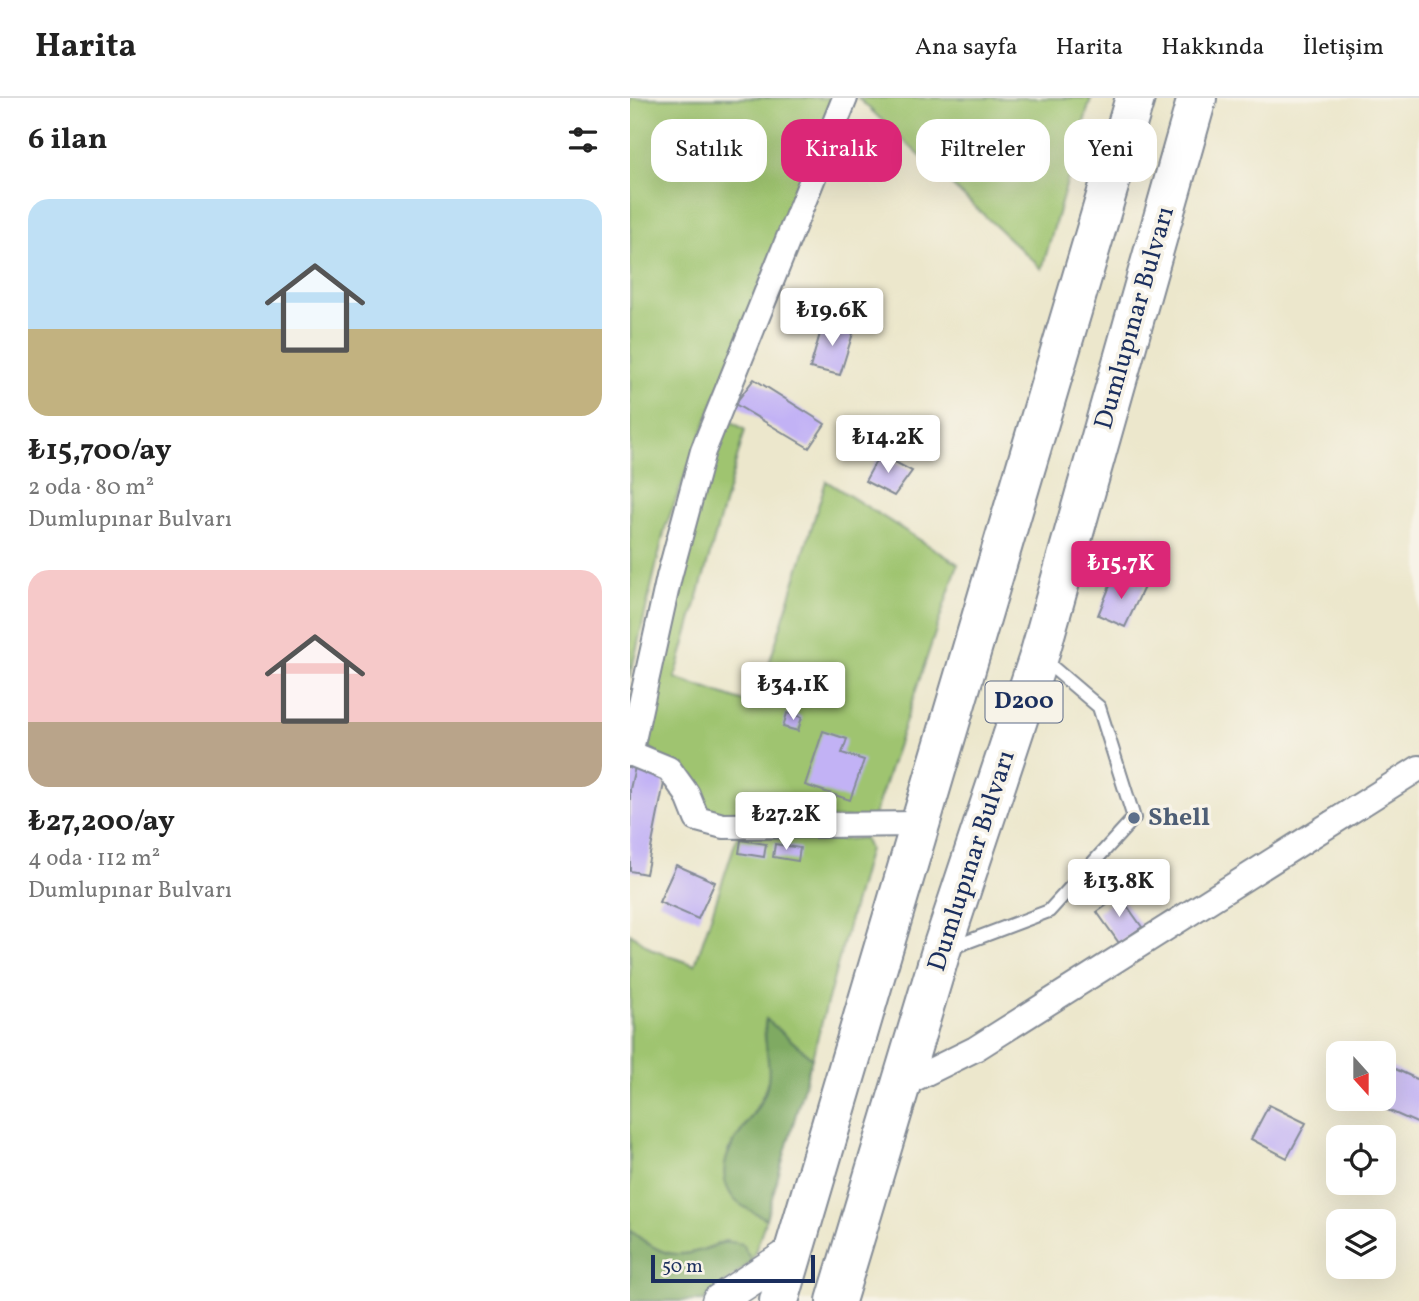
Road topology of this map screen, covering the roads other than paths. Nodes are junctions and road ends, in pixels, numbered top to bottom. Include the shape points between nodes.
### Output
1 (845, 98) edge
2 (1135, 98) edge
3 (1197, 98) edge
4 (1040, 656) junction
5 (630, 753) edge
6 (1419, 768) edge
7 (920, 824) junction
8 (941, 951) junction
9 (902, 1085) junction
10 (794, 1251) junction
11 (718, 1301) edge
12 (779, 1301) edge
13 (836, 1301) edge

1 - 5 street via 703,451 668,577
2 - 7 highway
3 - 4 highway, Dumlupınar Bulvarı / D200
4 - 8 highway, Dumlupınar Bulvarı / D200
4 - 8 lane via 1099,707 1134,818 1049,911
5 - 7 street via 669,769 697,819 723,826
6 - 9 street via 975,1049
7 - 10 highway
8 - 9 highway, Dumlupınar Bulvarı / D200
9 - 13 highway, Dumlupınar Bulvarı / D200
10 - 11 street
10 - 12 highway

